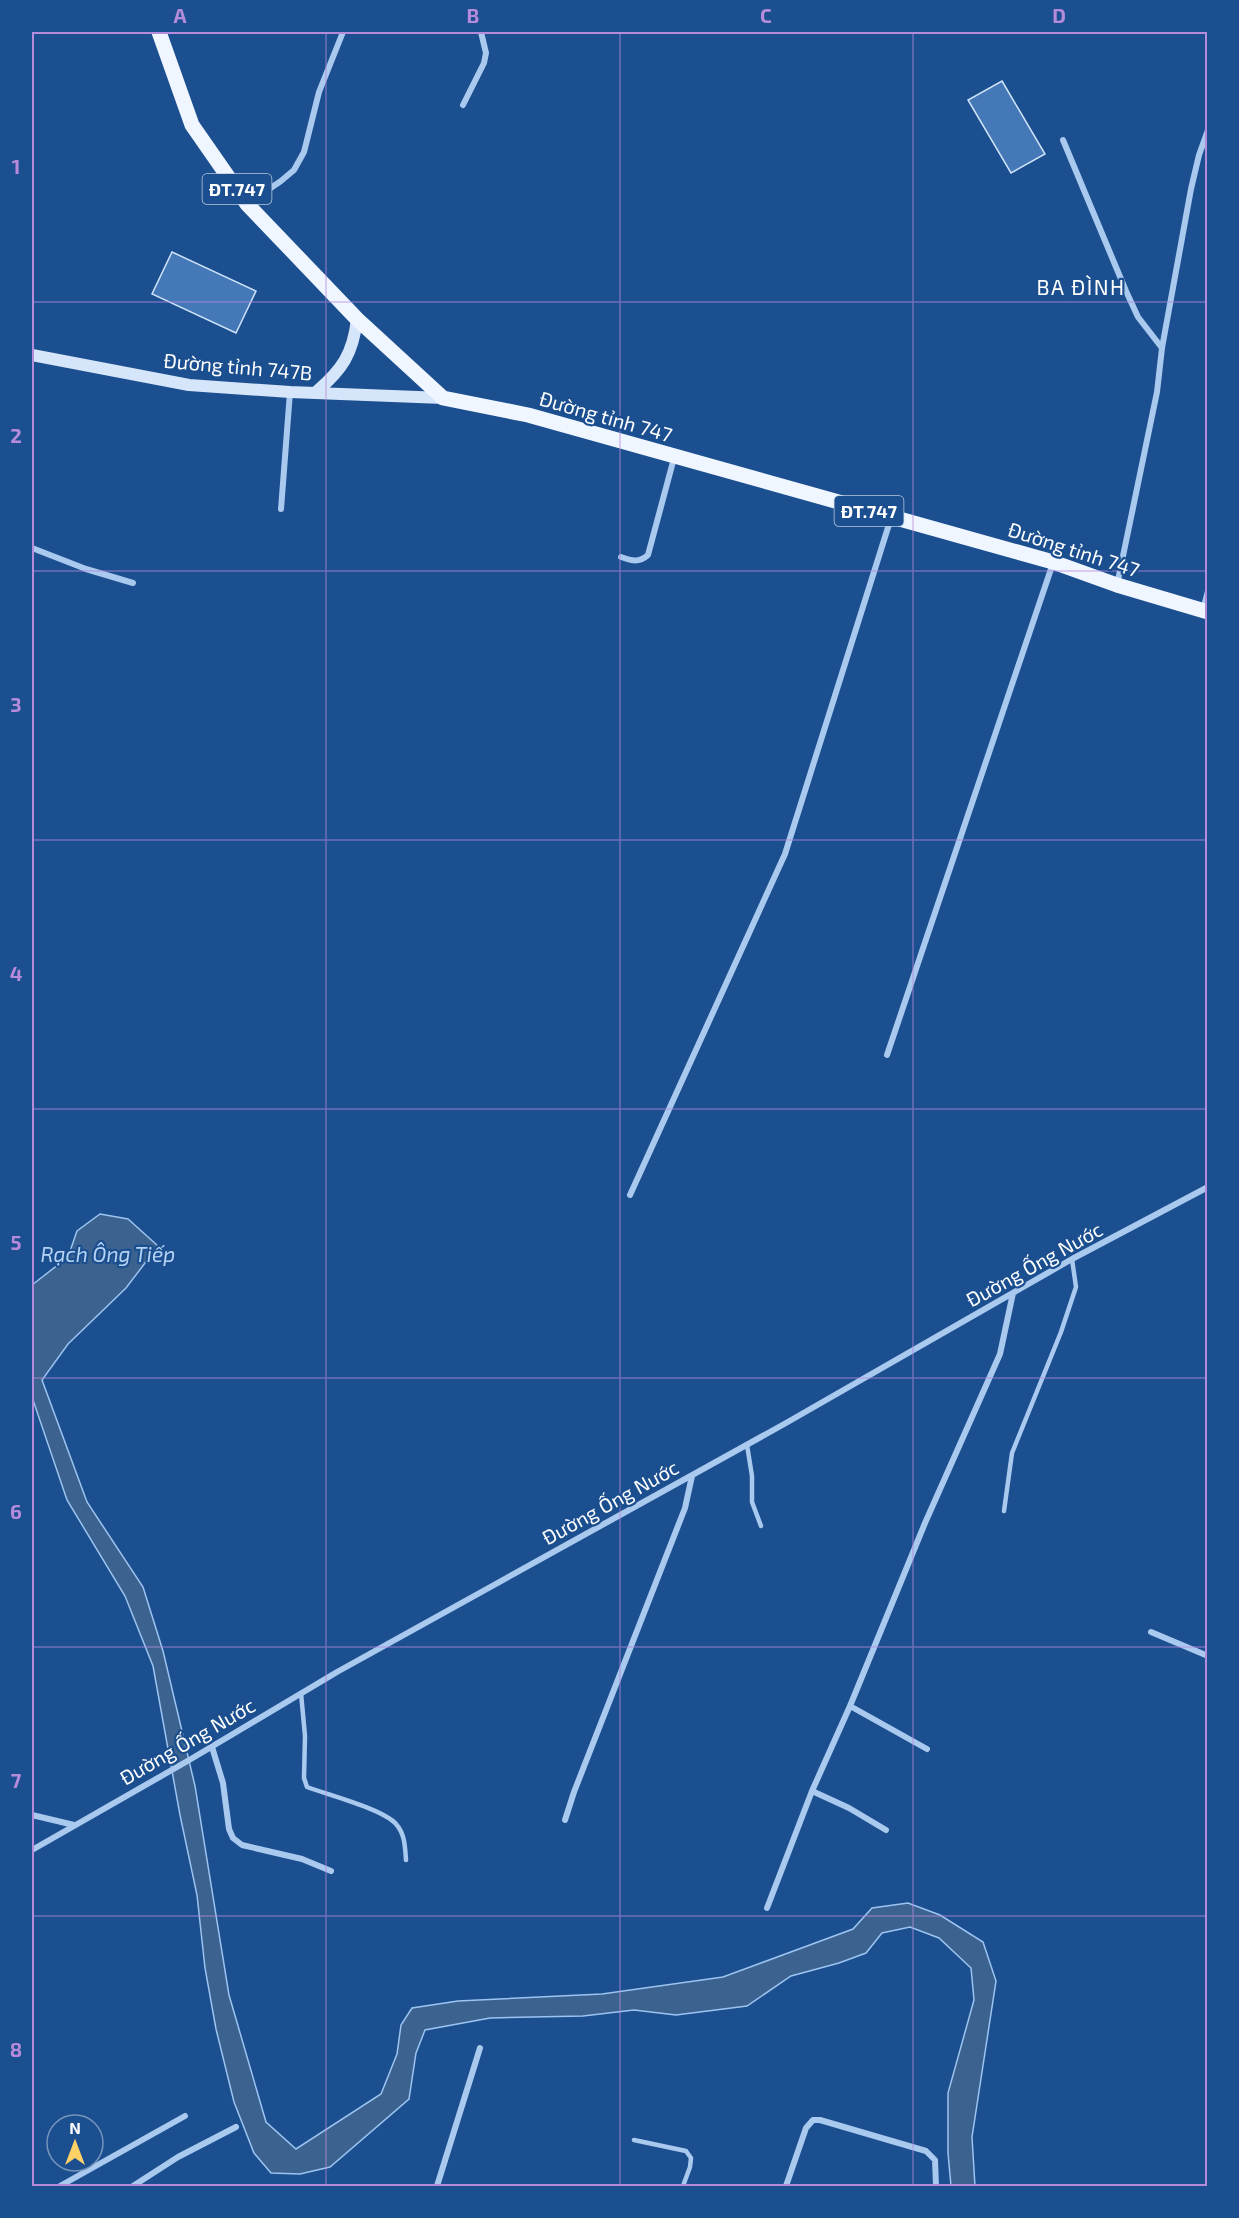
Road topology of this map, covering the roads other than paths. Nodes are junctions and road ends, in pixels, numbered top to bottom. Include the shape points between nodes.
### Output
1 (159, 32) edge
2 (343, 32) edge
3 (481, 32) edge
4 (463, 105) dead end
5 (1208, 130) edge
6 (1063, 140) dead end
7 (247, 204) junction
8 (357, 319) junction
9 (1162, 348) junction
10 (32, 355) edge
11 (290, 393) junction
12 (316, 393) junction
13 (443, 398) junction
14 (674, 457) junction
15 (281, 509) dead end
16 (891, 517) junction
17 (32, 548) edge
18 (621, 557) dead end
19 (1053, 562) junction
20 (133, 583) dead end
21 (1117, 585) junction
22 (1208, 591) edge
23 (1205, 611) edge
24 (887, 1055) dead end
25 (1208, 1187) edge
26 (630, 1195) dead end
27 (1072, 1259) junction
28 (1013, 1293) junction
29 (747, 1445) junction
30 (692, 1476) junction
31 (1004, 1511) dead end
32 (761, 1526) dead end
33 (1151, 1632) dead end
34 (1208, 1656) edge
35 (301, 1693) junction
36 (850, 1706) junction
37 (212, 1747) junction
38 (927, 1749) dead end
39 (812, 1791) junction
40 (32, 1815) edge
41 (565, 1820) dead end
42 (74, 1825) junction
43 (886, 1830) dead end
44 (32, 1850) edge
45 (406, 1860) dead end
46 (331, 1871) dead end
47 (766, 1908) dead end
48 (480, 2048) dead end
49 (184, 2116) dead end
50 (236, 2127) dead end
51 (634, 2140) dead end
52 (60, 2187) edge
53 (133, 2187) edge
54 (437, 2187) edge
55 (683, 2187) edge
56 (786, 2187) edge
57 (936, 2187) edge

1 - 7 main road, ĐT.747 via 192,125
2 - 7 street via 319,92 304,152 294,170
3 - 4 street via 486,53
5 - 9 street via 1191,189
6 - 9 street via 1138,317
7 - 8 main road, ĐT.747
8 - 12 main road via 355,335 337,375
8 - 13 main road, ĐT.747
9 - 21 street via 1157,392
10 - 11 main road, Đường tỉnh 747B via 189,385
11 - 12 main road, Đường tỉnh 747B
11 - 15 street
12 - 13 main road, Đường tỉnh 747B
13 - 14 main road, Đường tỉnh 747 / ĐT.747 via 528,415
14 - 16 main road, Đường tỉnh 747 / ĐT.747
14 - 18 street via 648,555 633,561
16 - 19 main road, Đường tỉnh 747 / ĐT.747
16 - 26 street via 785,854
17 - 20 street
19 - 21 main road, Đường tỉnh 747 / ĐT.747
19 - 24 street
21 - 23 main road, Đường tỉnh 747 / ĐT.747
22 - 23 street
25 - 27 street, Đường Ống Nước
27 - 28 street, Đường Ống Nước
27 - 31 lane via 1076,1287 1012,1453
28 - 29 street, Đường Ống Nước
28 - 36 street via 1000,1354
29 - 30 street, Đường Ống Nước
29 - 32 lane via 753,1502
30 - 35 street, Đường Ống Nước
30 - 41 street via 685,1508
33 - 34 street
35 - 37 street, Đường Ống Nước
35 - 45 lane via 303,1778 307,1788 384,1815 396,1824 404,1839
36 - 38 street
36 - 39 street
37 - 42 street, Đường Ống Nước
37 - 46 street via 224,1783 233,1838 242,1845 302,1859
39 - 43 street
39 - 47 street
40 - 42 street
42 - 44 street, Đường Ống Nước
48 - 54 street
49 - 52 street
50 - 53 street via 178,2157
51 - 55 lane via 686,2151 691,2158
56 - 57 street via 806,2127 813,2120 926,2151 935,2160

